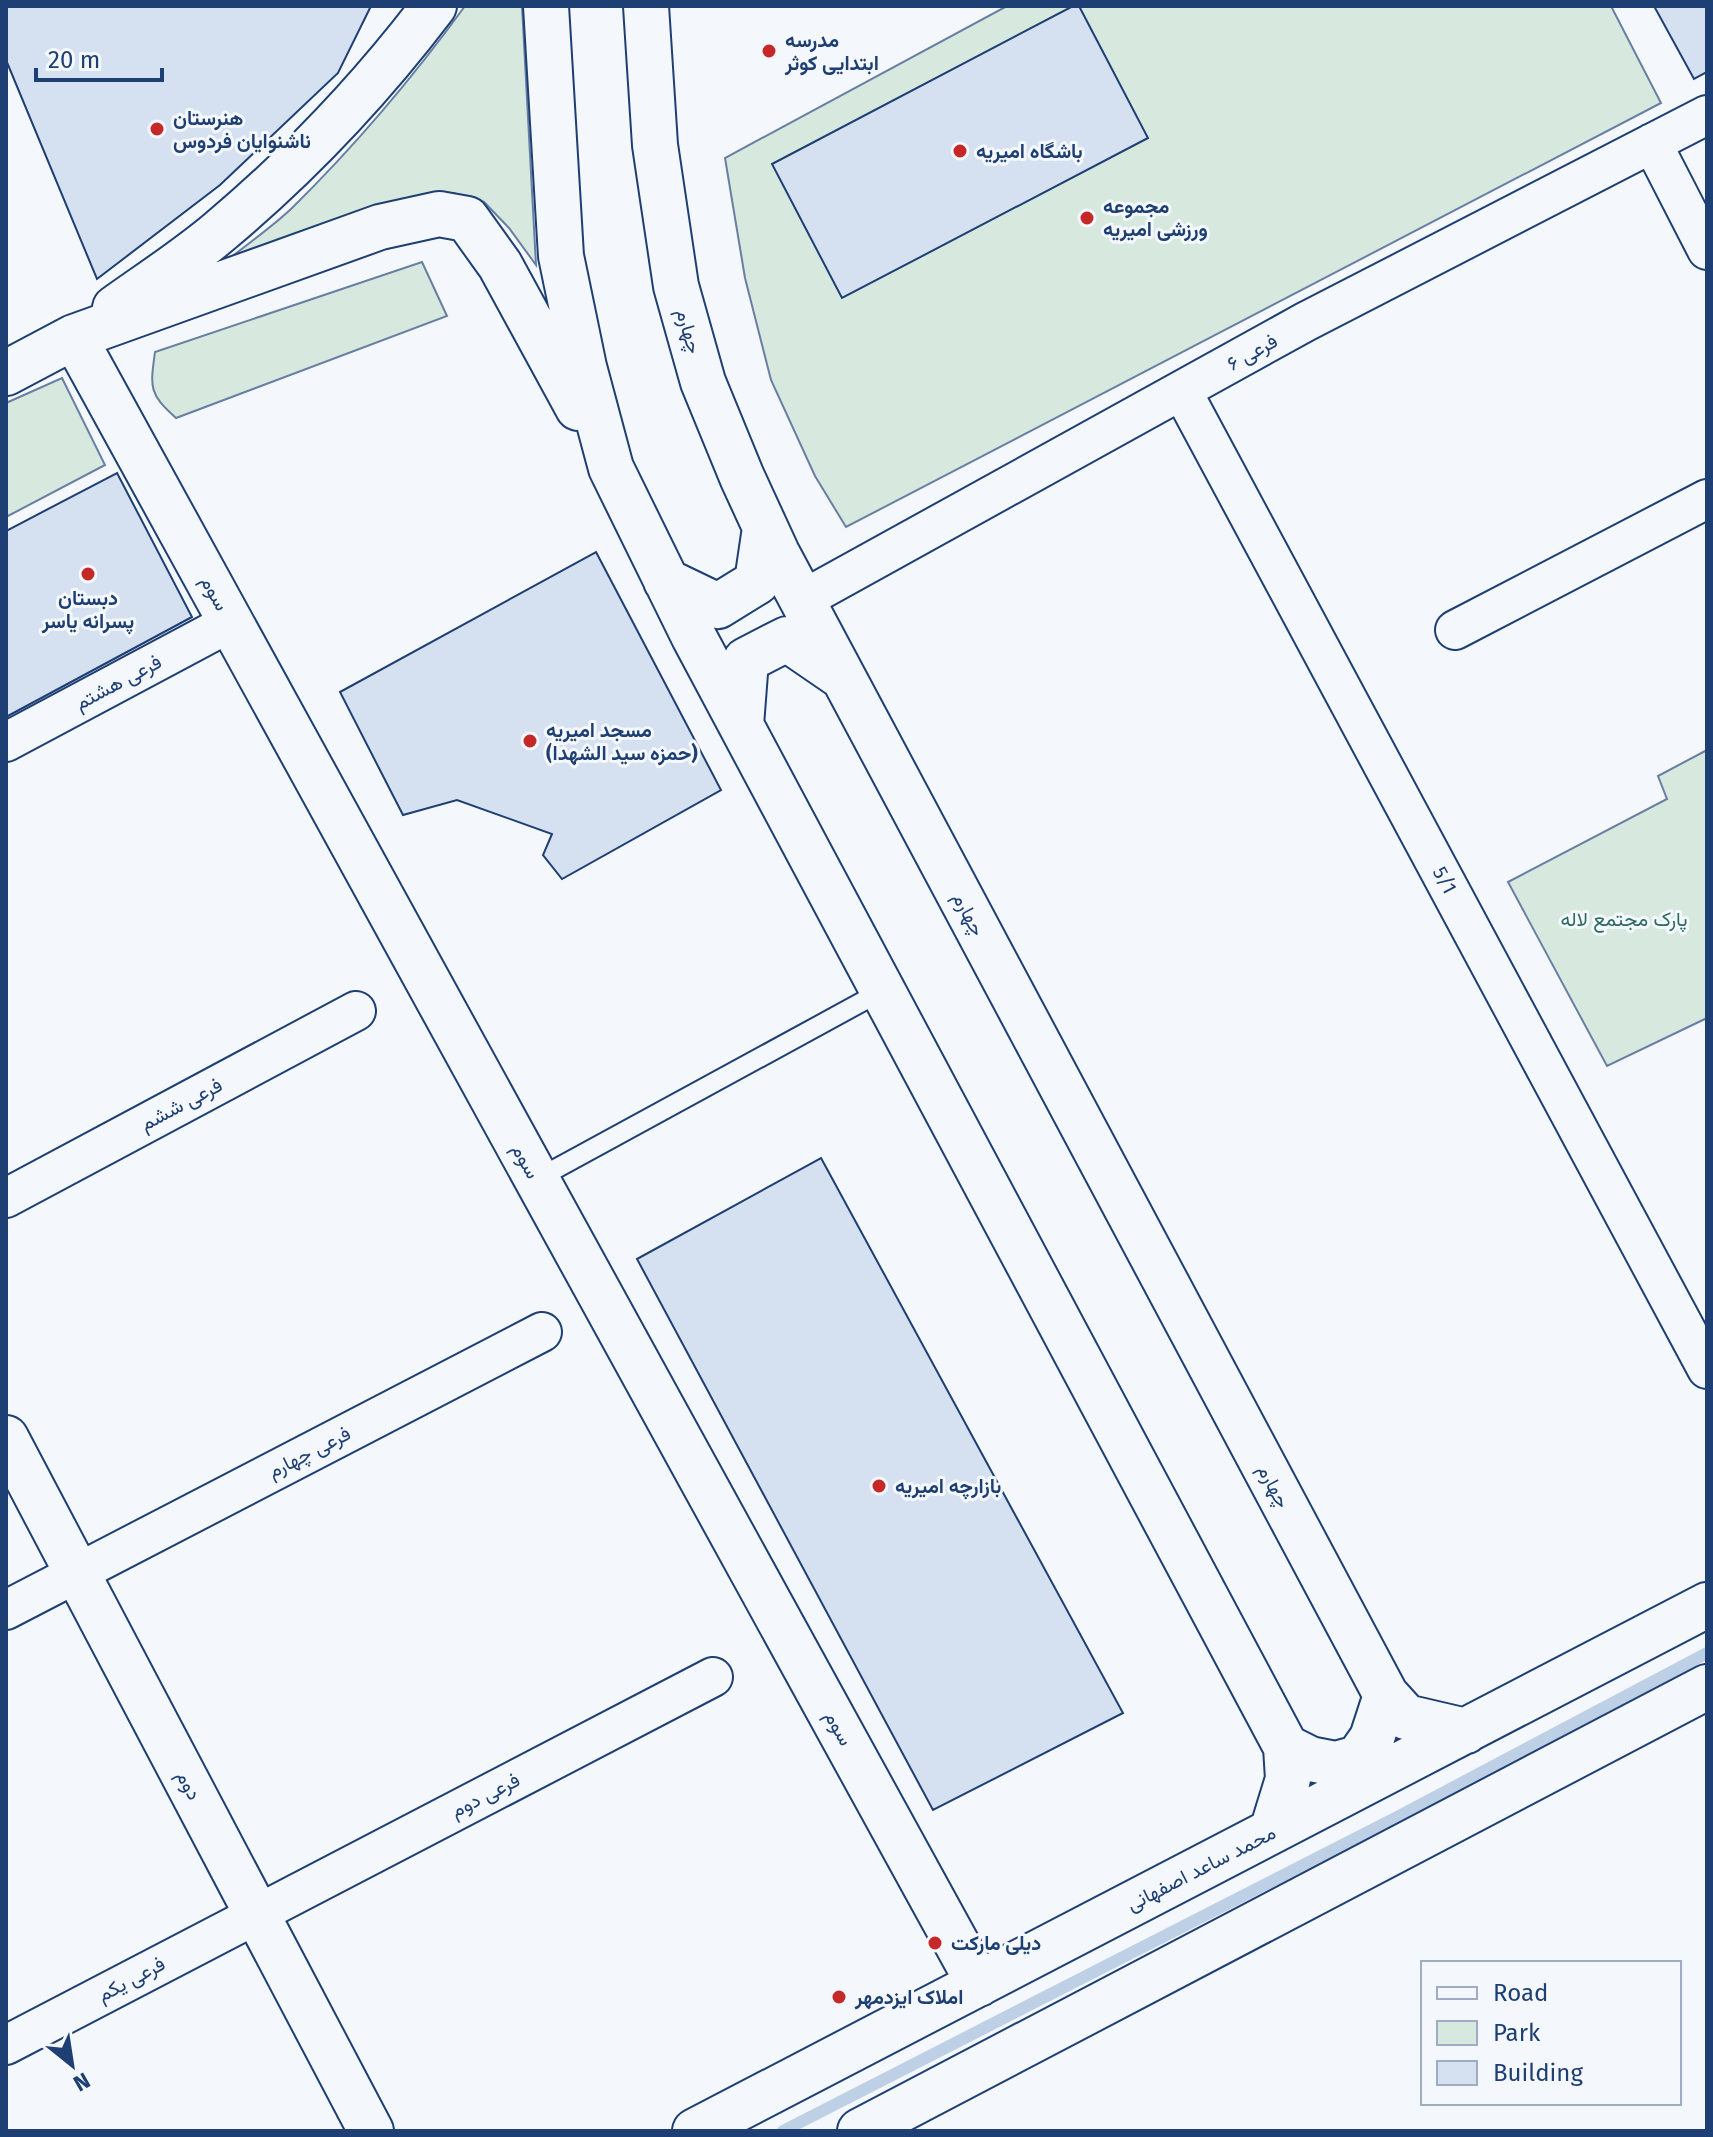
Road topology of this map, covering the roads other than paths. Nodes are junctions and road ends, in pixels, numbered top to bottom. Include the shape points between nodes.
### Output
1 (434, 6) edge
2 (546, 6) edge
3 (646, 6) edge
4 (1707, 115) edge
5 (1652, 143) junction
6 (1707, 250) edge
7 (74, 337) junction
8 (6, 373) edge
9 (1182, 391) junction
10 (611, 468) junction
11 (1707, 499) edge
12 (765, 528) junction
13 (666, 581) junction
14 (802, 600) junction
15 (231, 622) junction
16 (1455, 630) dead end
17 (843, 678) junction
18 (741, 725) junction
19 (6, 742) edge
20 (883, 991) junction
21 (356, 1011) dead end
22 (537, 1179) junction
23 (6, 1198) edge
24 (542, 1332) dead end
25 (1707, 1369) edge
26 (6, 1438) edge
27 (77, 1573) junction
28 (1707, 1605) edge
29 (6, 1610) edge
30 (713, 1677) dead end
31 (1707, 1687) edge
32 (1386, 1695) junction
33 (1466, 1731) junction
34 (1286, 1747) junction
35 (1272, 1831) junction
36 (257, 1914) junction
37 (979, 1984) junction
38 (6, 2045) edge
39 (371, 2131) edge
40 (695, 2131) edge
41 (860, 2131) edge

1 - 7 street via 296,163 218,234
2 - 10 street via 561,256
3 - 12 street, چهارم via 655,145 676,286 703,382
4 - 5 street, فرعی ۶
5 - 6 street
5 - 9 street, فرعی ۶
7 - 8 street
7 - 10 street via 380,227 439,214 467,219 500,265
7 - 15 street, سوم
9 - 14 street, فرعی ۶
9 - 25 street, 5/1
10 - 13 street
11 - 16 street
12 - 13 street via 757,582 718,606
12 - 14 street, چهارم
13 - 18 street
14 - 17 street, چهارم
15 - 19 street, فرعی هشتم
15 - 22 street, سوم
17 - 18 street via 787,639 746,660
17 - 32 street, چهارم
18 - 20 street
20 - 22 lane
20 - 34 street
21 - 23 street, فرعی ششم
22 - 37 street, سوم
24 - 27 street, فرعی چهارم
26 - 27 street, دوم
27 - 29 street, فرعی چهارم
27 - 36 street, دوم
28 - 33 street, محمد ساعد اصفهانی
30 - 36 street, فرعی دوم
31 - 41 street
32 - 33 street, چهارم via 1406,1717
32 - 34 street via 1372,1738 1358,1758 1336,1764
33 - 35 street, محمد ساعد اصفهانی
34 - 35 street via 1288,1779
35 - 37 street, محمد ساعد اصفهانی
36 - 38 street, فرعی یکم
36 - 39 street, دوم
37 - 40 street, محمد ساعد اصفهانی

